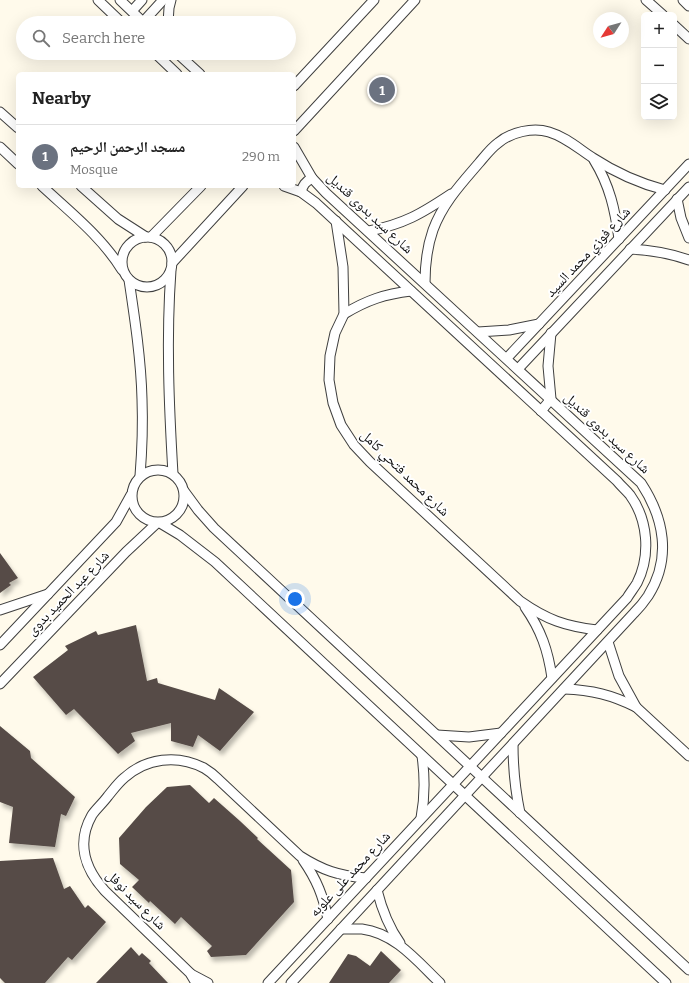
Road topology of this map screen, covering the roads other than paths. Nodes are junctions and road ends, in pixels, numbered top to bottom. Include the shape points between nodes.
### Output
1 (98, 0) edge
2 (120, 0) edge
3 (142, 0) edge
4 (163, 0) edge
5 (171, 0) edge
6 (374, 0) edge
7 (415, 0) edge
8 (646, 0) edge
9 (683, 0) edge
10 (689, 6) edge
11 (132, 11) junction
12 (660, 12) edge
13 (115, 16) edge
14 (137, 16) edge
15 (148, 16) edge
16 (168, 16) edge
17 (677, 28) edge
18 (689, 39) edge
19 (162, 60) edge
20 (185, 60) edge
21 (175, 72) edge
22 (198, 72) edge
23 (296, 84) edge
24 (0, 112) edge
25 (16, 126) edge
26 (296, 129) edge
27 (0, 147) edge
28 (296, 150) edge
29 (592, 157) junction
30 (16, 162) edge
31 (689, 164) edge
32 (312, 178) junction
33 (689, 186) edge
34 (44, 188) edge
35 (83, 188) edge
36 (199, 188) edge
37 (240, 188) edge
38 (290, 188) edge
39 (665, 190) junction
40 (301, 192) junction
41 (452, 194) junction
42 (677, 199) junction
43 (336, 221) junction
44 (369, 231) junction
45 (149, 237) junction
46 (689, 238) edge
47 (619, 239) junction
48 (630, 249) junction
49 (689, 260) edge
50 (171, 266) junction
51 (123, 272) junction
52 (129, 280) junction
53 (425, 283) junction
54 (411, 291) junction
55 (344, 314) junction
56 (540, 323) junction
57 (478, 332) junction
58 (551, 333) junction
59 (507, 358) junction
60 (518, 369) junction
61 (551, 399) junction
62 (541, 411) junction
63 (173, 474) junction
64 (140, 476) junction
65 (184, 491) junction
66 (131, 495) junction
67 (158, 522) junction
68 (49, 594) junction
69 (520, 601) junction
70 (0, 610) edge
71 (597, 630) junction
72 (608, 642) junction
73 (0, 645) edge
74 (552, 678) junction
75 (0, 684) edge
76 (564, 689) junction
77 (636, 707) junction
78 (501, 733) junction
79 (437, 736) junction
80 (514, 744) junction
81 (422, 756) junction
82 (689, 756) edge
83 (470, 766) junction
84 (482, 777) junction
85 (453, 784) junction
86 (465, 796) junction
87 (520, 813) junction
88 (421, 819) junction
89 (300, 856) junction
90 (366, 878) junction
91 (377, 890) junction
92 (328, 919) junction
93 (341, 929) junction
94 (403, 948) junction
95 (689, 970) edge
96 (190, 973) junction
97 (196, 983) edge
98 (208, 983) edge
99 (268, 983) edge
100 (291, 983) edge
101 (440, 983) edge
102 (666, 983) edge

1 - 13 street
2 - 11 street
3 - 11 street
4 - 15 street
5 - 16 street
6 - 23 street
7 - 26 street
8 - 12 street
9 - 10 street
11 - 14 street
17 - 18 street
19 - 21 street
20 - 22 street
24 - 25 street
27 - 30 street
28 - 32 street, شارع سيد بدوى قنديل
29 - 39 street via 626,178
29 - 41 street via 564,138 548,132 530,130 513,134 498,142
29 - 47 street via 611,196
31 - 39 street, شارع فوزي محمد السيد
32 - 40 street via 302,186
32 - 44 street, شارع سيد بدوى قنديل
33 - 42 street, شارع فوزي محمد السيد
34 - 51 street via 102,242
35 - 45 street via 118,219
36 - 45 street
37 - 50 street
38 - 40 street, شارع سيد بدوى قنديل
39 - 47 street, شارع فوزي محمد السيد
40 - 43 street, شارع سيد بدوى قنديل
41 - 44 street via 404,222
41 - 53 street via 434,228 428,246
42 - 46 street
42 - 48 street, شارع فوزي محمد السيد
43 - 54 street, شارع سيد بدوى قنديل
43 - 55 street, شارع محمد فتحي كامل via 343,267
44 - 53 street, شارع سيد بدوى قنديل
45 - 50 street via 166,246
45 - 51 street via 135,240 125,248
47 - 56 street, شارع فوزي محمد السيد
48 - 49 street via 650,250
48 - 58 street, شارع فوزي محمد السيد
50 - 52 street via 164,281 153,287 144,288
50 - 63 street via 167,353
51 - 52 street
52 - 64 street via 140,359 143,438
53 - 57 street, شارع سيد بدوى قنديل
54 - 55 street via 376,298 359,304
54 - 62 street, شارع سيد بدوى قنديل
55 - 69 street, شارع محمد فتحي كامل via 330,356 329,380 333,403 341,425 354,445 370,462
56 - 57 street via 509,330
56 - 59 street, شارع فوزي محمد السيد
57 - 59 street, شارع سيد بدوى قنديل
58 - 60 street, شارع فوزي محمد السيد
58 - 61 street via 548,366
59 - 60 street, شارع سيد بدوى قنديل
60 - 61 street, شارع سيد بدوى قنديل
61 - 62 street
61 - 72 street, شارع سيد بدوى قنديل via 640,482 650,497 662,530 661,564 656,581 648,596
62 - 71 street, شارع سيد بدوى قنديل via 630,495 639,511 644,529 646,547 637,583 627,598
63 - 64 street via 156,470
63 - 65 street via 182,484
64 - 66 street via 132,488
65 - 67 street via 183,506 179,512 167,521
65 - 79 street via 214,528
66 - 67 street via 136,511 149,521
66 - 68 street, شارع عبد الحميد بدوى via 116,522
67 - 75 street, شارع عبد الحميد بدوى
67 - 81 street via 186,539 215,562
68 - 70 street
68 - 73 street, شارع عبد الحميد بدوى
69 - 71 street, شارع محمد فتحي كامل via 556,622
69 - 74 street, شارع محمد فتحي كامل via 543,637
71 - 74 street, شارع سيد بدوى قنديل
72 - 76 street, شارع سيد بدوى قنديل
72 - 77 street via 619,676
74 - 78 street, شارع سيد بدوى قنديل
76 - 77 street via 601,693
76 - 80 street, شارع سيد بدوى قنديل
77 - 82 street
78 - 79 street via 469,737
78 - 83 street, شارع سيد بدوى قنديل
79 - 83 street
80 - 84 street, شارع سيد بدوى قنديل
80 - 87 street via 515,790
81 - 85 street
81 - 88 street via 425,777
83 - 84 street
83 - 85 street, شارع سيد بدوى قنديل
84 - 86 street, شارع سيد بدوى قنديل
84 - 87 street
85 - 86 street
85 - 88 street, شارع محمد على علوبه
86 - 91 street
86 - 102 street
87 - 95 street
88 - 90 street, شارع محمد على علوبه
89 - 90 street, شارع سيد نوفل via 315,866 331,872
89 - 92 street, شارع سيد نوفل via 314,875 323,896
89 - 96 street, شارع سيد نوفل via 204,768 171,759 154,761 137,768 123,778 92,815 86,830 84,847 87,864 105,891
90 - 92 street, شارع محمد على علوبه
91 - 93 street
91 - 94 street via 382,911
92 - 99 street, شارع محمد على علوبه
93 - 94 street via 363,929 384,936
93 - 100 street
94 - 101 street
96 - 97 street, شارع سيد نوفل
96 - 98 street, شارع سيد نوفل

